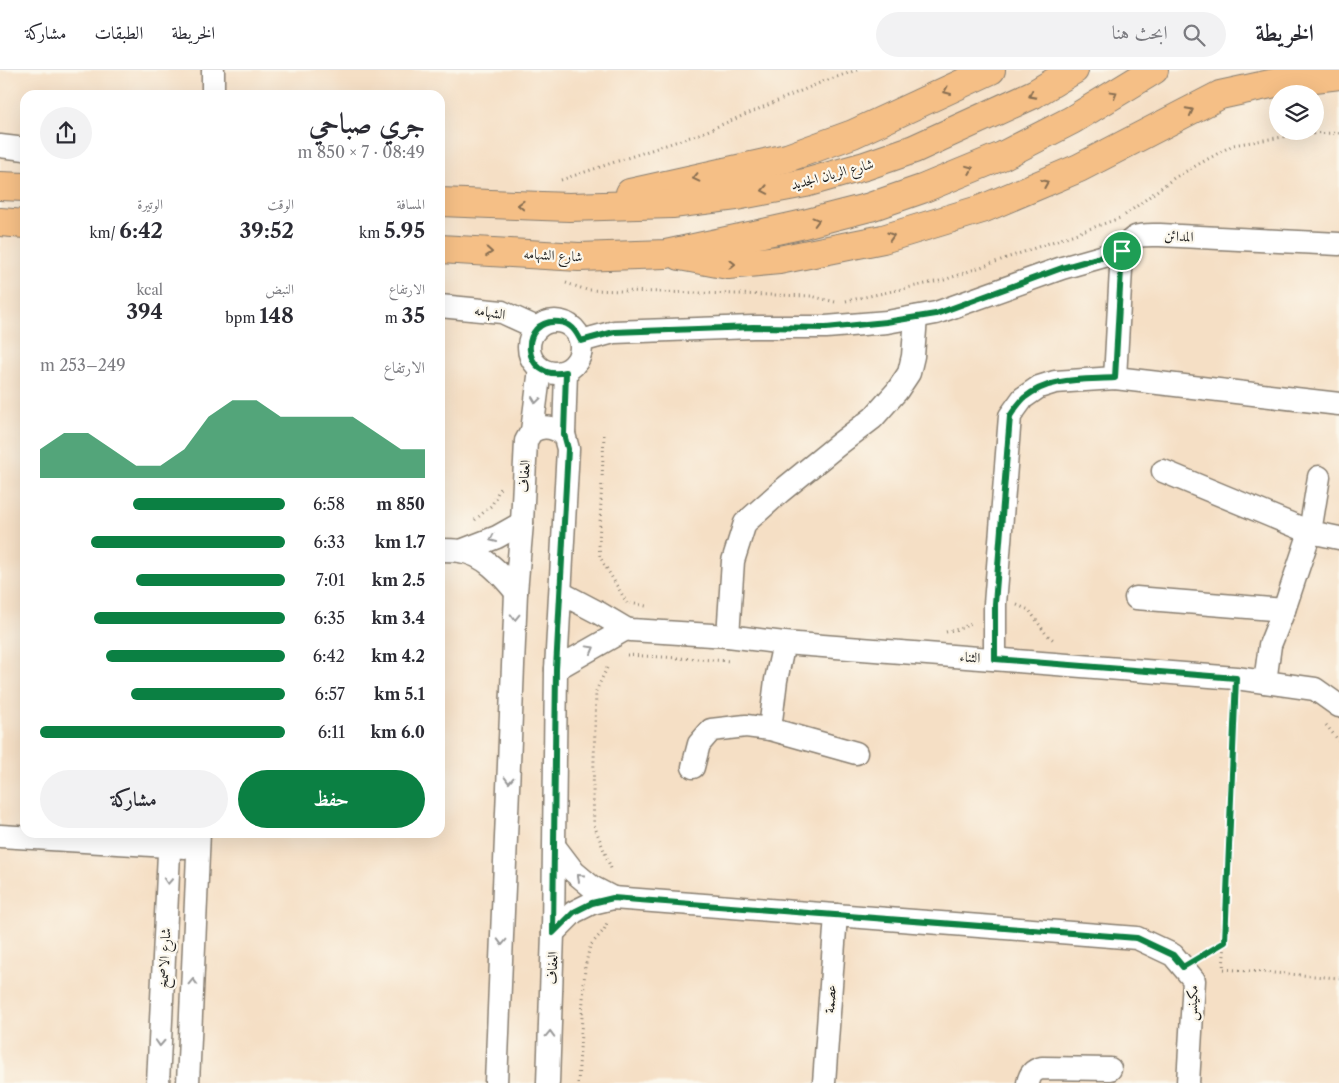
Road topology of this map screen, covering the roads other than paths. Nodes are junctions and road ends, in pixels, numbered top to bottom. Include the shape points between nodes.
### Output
1 (991, 70) edge
2 (1074, 70) edge
3 (1154, 70) edge
4 (1339, 75) edge
5 (0, 146) edge
6 (20, 148) edge
7 (445, 202) edge
8 (569, 207) junction
9 (0, 222) edge
10 (20, 224) edge
11 (20, 233) edge
12 (0, 236) edge
13 (1339, 244) edge
14 (445, 248) edge
15 (1122, 251) junction
16 (666, 254) junction
17 (445, 306) edge
18 (916, 317) junction
19 (537, 328) junction
20 (581, 341) junction
21 (540, 369) junction
22 (566, 372) junction
23 (1115, 378) junction
24 (1339, 404) edge
25 (532, 431) junction
26 (564, 434) junction
27 (1163, 471) dead end
28 (1319, 477) dead end
29 (522, 523) junction
30 (1310, 532) junction
31 (1339, 538) edge
32 (451, 550) edge
33 (516, 592) junction
34 (561, 593) junction
35 (1136, 598) dead end
36 (1284, 610) junction
37 (628, 630) junction
38 (728, 636) junction
39 (784, 643) junction
40 (995, 659) junction
41 (556, 669) junction
42 (1265, 682) junction
43 (1339, 706) edge
44 (770, 729) junction
45 (856, 753) dead end
46 (693, 767) dead end
47 (0, 836) edge
48 (20, 836) edge
49 (113, 838) edge
50 (170, 839) edge
51 (199, 840) edge
52 (555, 847) junction
53 (616, 898) junction
54 (836, 915) junction
55 (553, 933) junction
56 (1110, 1069) dead end
57 (158, 1083) edge
58 (188, 1083) edge
59 (496, 1083) edge
60 (548, 1083) edge
61 (824, 1083) edge
62 (1028, 1083) edge
63 (1188, 1083) edge

1 -> 8 main road via 853,134 787,158
2 -> 8 main road, شارع الريان الجديد via 1034,94 914,149 805,183 672,204
16 -> 3 main road via 800,225 870,207 922,189 1002,156 1072,120
16 -> 4 main road via 728,265 780,260 883,239 982,209 1079,168 1220,95 1275,83
5 - 6 street
8 -> 7 main road
9 - 10 main road
11 - 12 street
13 - 15 street, المدائن via 1139,235 1129,240
14 -> 16 main road, شارع الشهامه via 579,257
15 - 18 street via 1062,268 936,314
15 - 23 street
17 - 19 street, الشهامه via 502,312
18 - 20 street via 826,328 614,332
18 - 38 street via 913,356 908,373 897,391 873,418 745,523 733,561
19 - 20 street via 545,323 563,322 571,326
19 - 21 street via 529,345 533,362
20 - 22 street via 579,359
21 - 22 street via 548,373
21 -> 25 street, العفاف
22 - 26 street, العفاف
23 - 24 street
23 - 40 street via 1055,382 1039,387 1023,398 1010,416 995,604
25 - 26 street via 545,427
25 - 29 street, العفاف via 526,441
26 - 34 street, العفاف via 568,449
27 - 30 street
28 - 30 street
29 -> 32 street via 497,537
29 - 33 street, العفاف
30 - 31 street
30 - 36 street
32 - 33 street via 481,558 499,572
33 -> 59 street, العفاف
34 - 37 street, الثناء
34 - 41 street, العفاف
35 - 36 street
36 - 42 street via 1270,645
37 - 38 street, الثناء
41 -> 37 street
38 - 39 street, الثناء
39 - 40 street, الثناء
39 - 44 street
40 - 42 street, الثناء
41 - 52 street, العفاف
42 - 43 street, الثناء via 1315,689
44 - 45 street
44 - 46 street via 746,726 711,730 699,744
47 - 48 street
49 - 50 street
50 - 51 street
50 -> 57 street, شارع الاصمخ
58 -> 51 street
53 -> 52 street, مكينس via 592,887 574,872
52 - 55 street, العفاف
53 - 54 street, مكينس
53 - 55 street, مكينس via 592,903 574,912
54 - 61 street, عصمة
54 - 63 street, مكينس via 1137,938 1173,955 1194,980
60 -> 55 street, العفاف
56 - 62 street via 1042,1068 1030,1075

